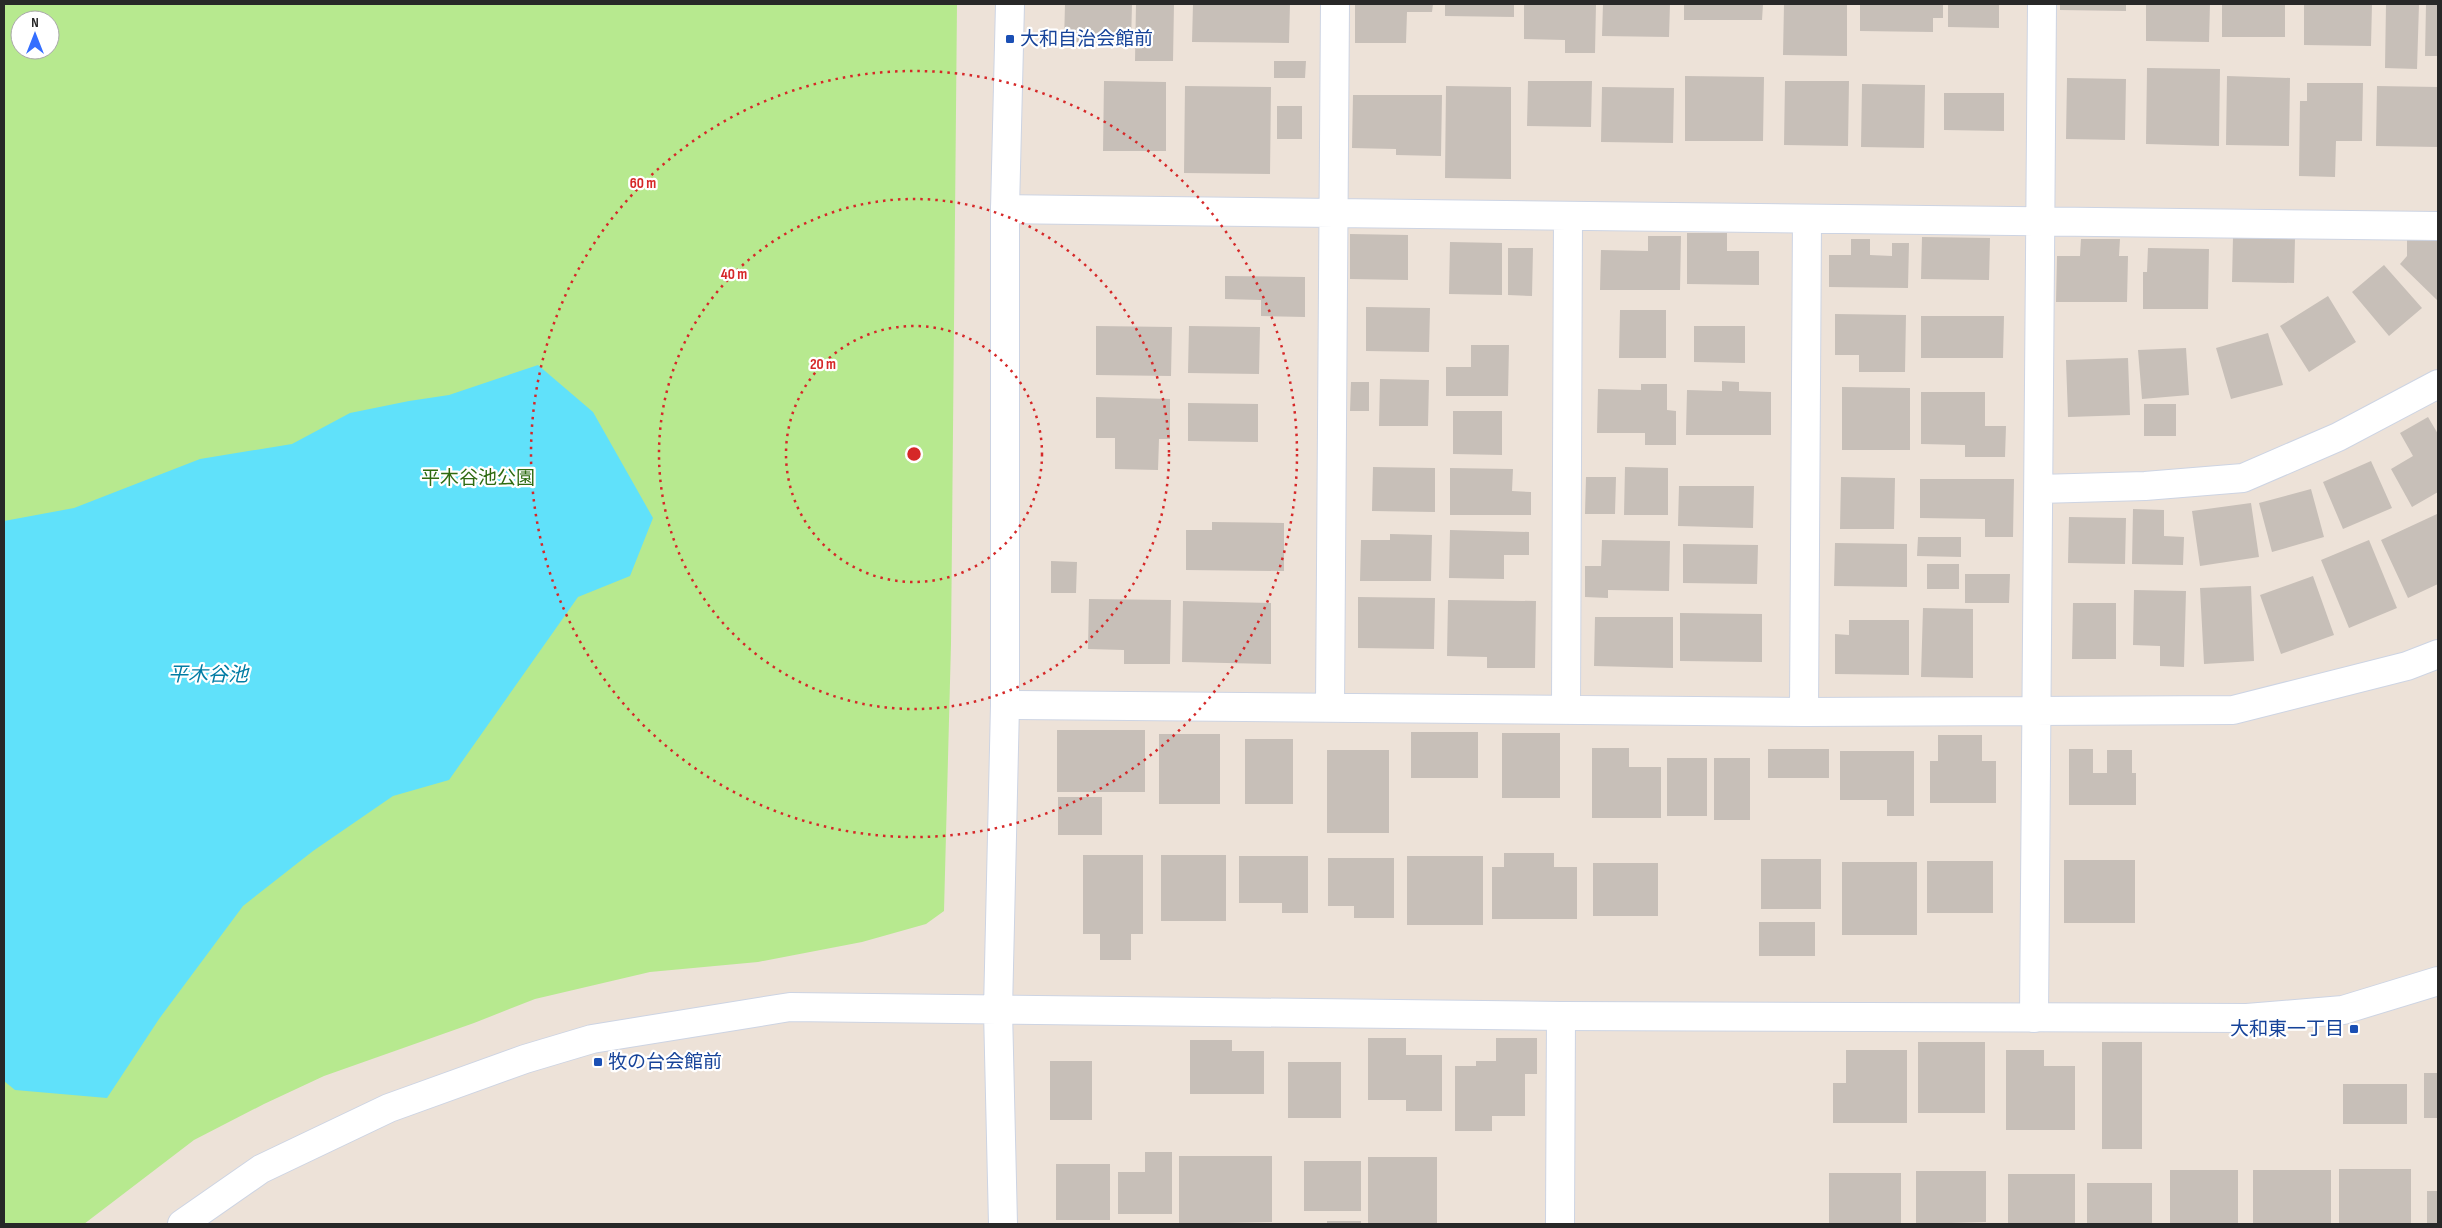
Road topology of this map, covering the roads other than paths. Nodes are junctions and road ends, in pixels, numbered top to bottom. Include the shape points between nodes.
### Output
1 (1010, 4) edge
2 (1335, 4) edge
3 (2042, 4) edge
4 (1004, 210) junction
5 (1334, 214) junction
6 (1568, 216) junction
7 (1807, 219) junction
8 (2041, 222) junction
9 (2438, 226) edge
10 (2438, 384) edge
11 (2039, 489) junction
12 (2438, 654) edge
13 (1004, 705) junction
14 (1330, 708) junction
15 (1566, 709) junction
16 (1804, 712) junction
17 (2036, 712) junction
18 (2438, 981) edge
19 (998, 1010) junction
20 (1561, 1016) junction
21 (2034, 1018) junction
22 (182, 1224) edge
23 (1003, 1224) edge
24 (1560, 1224) edge

1 - 4 street
2 - 5 street
3 - 8 street
4 - 5 street
4 - 13 street
5 - 6 street
5 - 14 street
6 - 7 street
6 - 15 street
7 - 8 street
7 - 16 street
8 - 9 street
8 - 11 street
10 - 11 street via 2338,437 2242,478 2145,486
11 - 17 street
12 - 17 street via 2407,666 2233,710
13 - 14 street
13 - 19 street
14 - 15 street
15 - 16 street
16 - 17 street
17 - 21 street
18 - 21 street via 2333,1011 2247,1018
19 - 20 street
19 - 22 street via 790,1007 592,1039 525,1059 389,1108 262,1169
19 - 23 street
20 - 21 street
20 - 24 street

